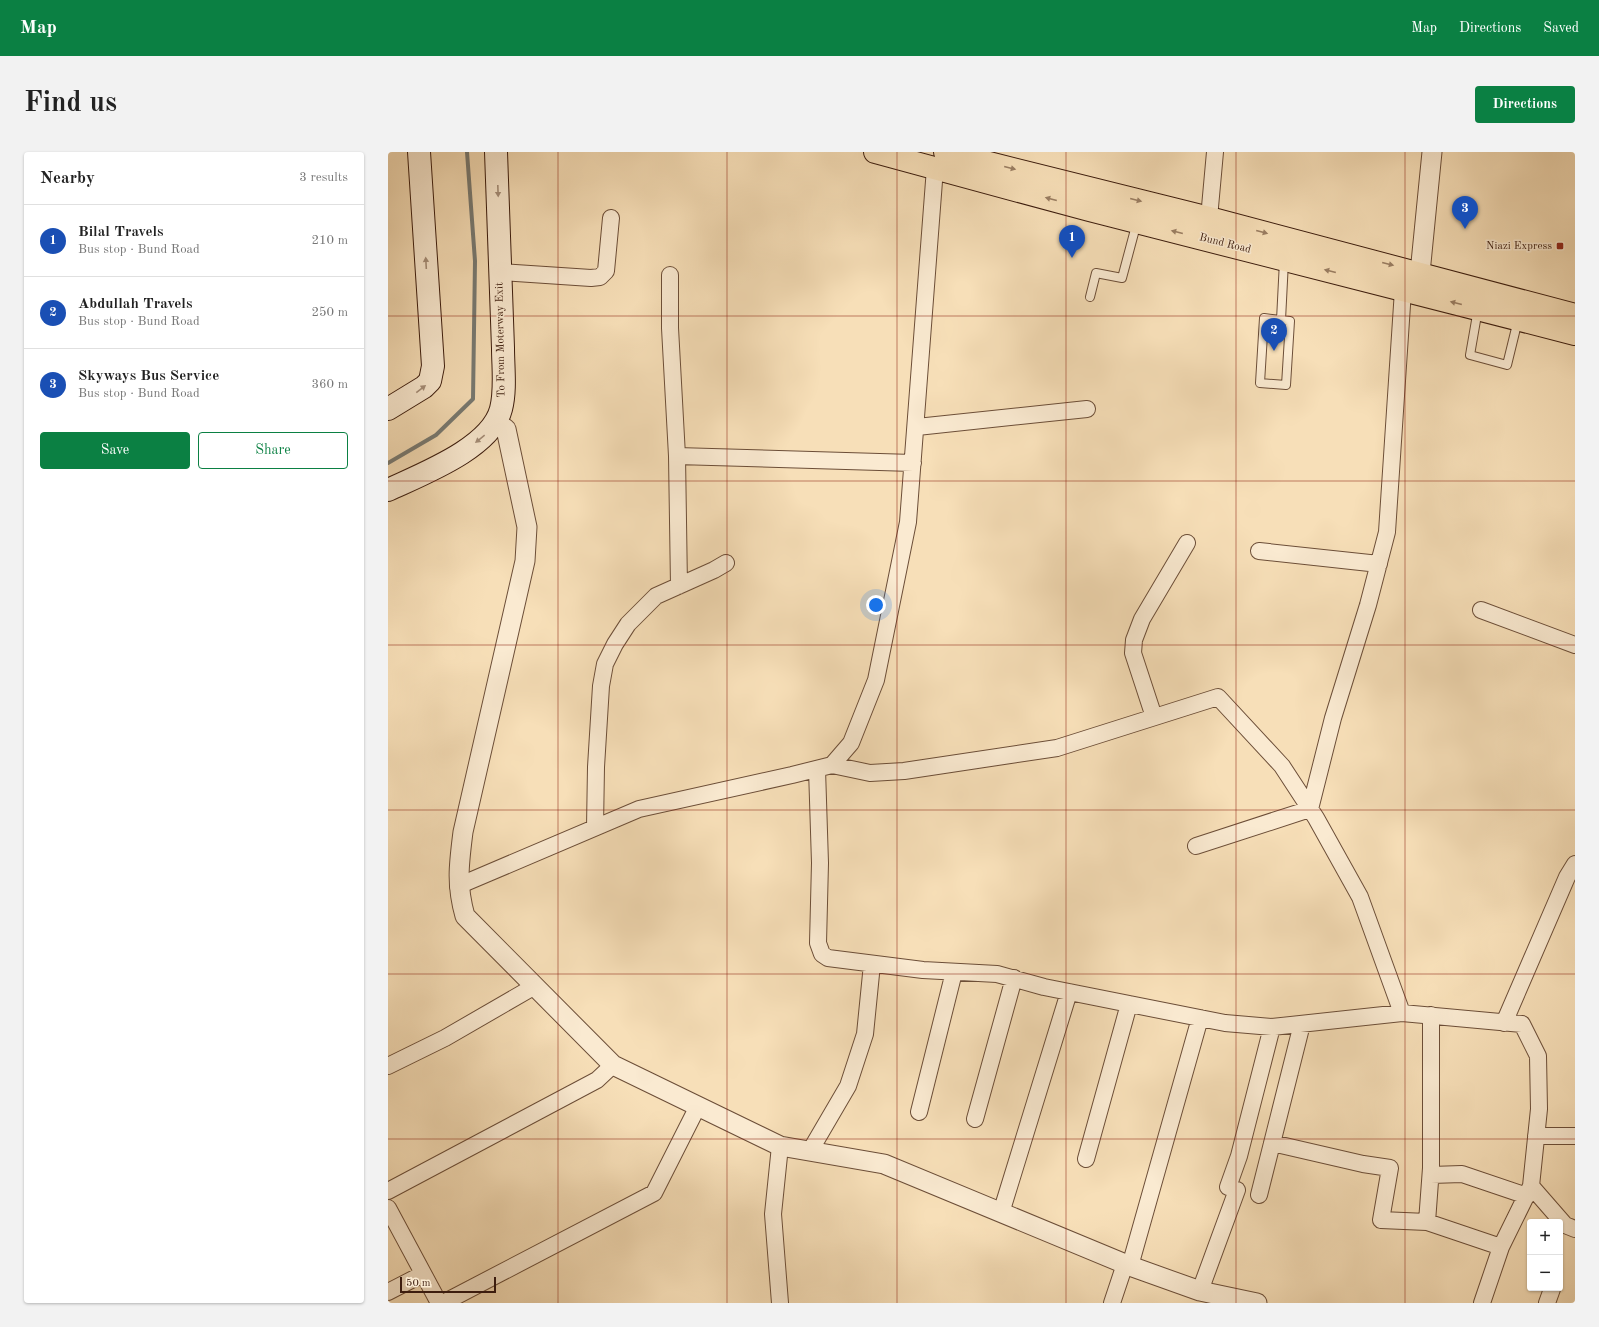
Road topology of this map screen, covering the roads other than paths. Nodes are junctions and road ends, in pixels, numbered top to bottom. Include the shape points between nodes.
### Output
1 (420, 152) edge
2 (496, 152) edge
3 (875, 152) edge
4 (1215, 152) edge
5 (1432, 152) edge
6 (940, 160) edge
7 (611, 218) dead end
8 (1209, 218) junction
9 (1137, 222) junction
10 (1285, 249) junction
11 (500, 272) junction
12 (1420, 273) junction
13 (670, 275) dead end
14 (1403, 290) junction
15 (1090, 297) dead end
16 (1478, 309) junction
17 (1521, 311) junction
18 (1575, 315) edge
19 (1281, 320) junction
20 (1575, 334) edge
21 (388, 409) edge
22 (1087, 409) dead end
23 (496, 422) junction
24 (916, 427) junction
25 (677, 456) junction
26 (913, 463) junction
27 (388, 490) edge
28 (1187, 542) dead end
29 (1259, 552) dead end
30 (726, 562) dead end
31 (1379, 564) junction
32 (679, 586) junction
33 (1481, 610) dead end
34 (1575, 645) edge
35 (1154, 717) junction
36 (824, 767) junction
37 (1310, 809) junction
38 (595, 827) junction
39 (1196, 846) dead end
40 (1572, 876) edge
41 (458, 886) junction
42 (872, 964) junction
43 (954, 972) junction
44 (1014, 978) junction
45 (535, 986) junction
46 (1069, 992) junction
47 (1130, 1004) junction
48 (1402, 1012) junction
49 (1431, 1015) junction
50 (1200, 1018) junction
51 (1504, 1023) junction
52 (1302, 1024) junction
53 (1272, 1027) junction
54 (613, 1065) junction
55 (388, 1066) edge
56 (698, 1106) junction
57 (919, 1112) dead end
58 (975, 1120) dead end
59 (1536, 1136) junction
60 (1575, 1136) edge
61 (1272, 1143) junction
62 (780, 1146) junction
63 (810, 1151) junction
64 (1086, 1159) dead end
65 (1431, 1175) junction
66 (388, 1191) edge
67 (1529, 1191) junction
68 (1259, 1195) dead end
69 (388, 1208) edge
70 (1001, 1213) junction
71 (1427, 1222) junction
72 (1575, 1229) edge
73 (1501, 1247) junction
74 (1128, 1265) junction
75 (423, 1274) junction
76 (1200, 1291) junction
77 (388, 1292) edge
78 (439, 1303) edge
79 (443, 1303) edge
80 (780, 1303) edge
81 (1112, 1303) edge
82 (1257, 1303) edge
83 (1482, 1303) edge

21 -> 1 main road via 424,387 430,381 433,366
2 -> 11 main road, To From Moterway Exit
3 - 6 main road, Bund Road
4 - 8 street
5 - 12 street
6 -> 8 main road, Bund Road
9 -> 6 main road, Bund Road
6 - 24 street
7 - 11 street via 606,271 600,277
8 -> 10 main road, Bund Road
10 -> 9 main road, Bund Road
9 - 15 lane via 1122,278 1096,273
10 -> 12 main road, Bund Road
14 -> 10 main road, Bund Road
10 - 19 lane
11 - 23 main road, To From Moterway Exit via 503,380 501,408
12 - 17 main road, Bund Road
13 - 25 street via 670,328
16 -> 14 main road, Bund Road
14 - 31 street via 1387,532
16 - 17 main road, Bund Road
16 - 17 lane via 1470,356 1507,365
17 - 18 main road, Bund Road
17 - 20 main road, Bund Road
19 - 19 lane via 1290,320 1286,385 1260,382 1264,318
22 - 24 street
23 -> 27 main road, To From Moterway Exit via 481,438 448,460
23 - 41 street via 506,428 528,526 525,561 463,832
24 - 26 street
25 - 26 street
25 - 32 street
26 - 36 street via 908,522 876,680 851,743
28 - 35 street via 1142,619 1134,640 1133,653
29 - 31 street
30 - 32 street
31 - 37 street via 1333,718
32 - 38 street via 656,596 628,624 605,664 599,708
33 - 34 street
35 - 36 street via 1057,748 904,771 870,773
35 - 37 street via 1218,697 1282,766
36 - 38 street via 639,809
36 - 42 street via 818,943 822,954 828,958
37 - 39 street
37 - 48 street via 1360,897
38 - 41 street
40 - 51 street
41 - 45 street via 465,916
42 - 43 street
42 - 63 street via 865,1034 848,1086
43 - 44 street via 997,974
43 - 57 street
44 - 46 street
44 - 58 street
45 - 54 street
45 - 55 street via 445,1038
46 - 47 street
46 - 70 street
47 - 50 street
47 - 64 street
48 - 49 street
48 - 52 street
49 - 51 street
49 - 65 street
50 - 53 street
50 - 74 street
51 - 59 street via 1522,1024 1538,1056 1539,1109
52 - 53 street
52 - 61 street
53 - 76 street via 1239,1156 1228,1187 1237,1190
54 - 56 street
54 - 66 street via 597,1080
56 - 62 street
56 - 79 street via 654,1193
59 - 60 street
59 - 67 street
61 - 68 street
61 - 71 street via 1390,1168 1382,1220
62 - 63 street
62 - 80 street via 773,1214
63 - 70 street via 884,1164
65 - 67 street via 1462,1174
65 - 71 street
67 - 72 street via 1565,1224
67 - 73 street
69 - 75 street
70 - 74 street
71 - 73 street
73 - 83 street
74 - 76 street
74 - 81 street
75 - 77 street
75 - 78 street
76 - 82 street

